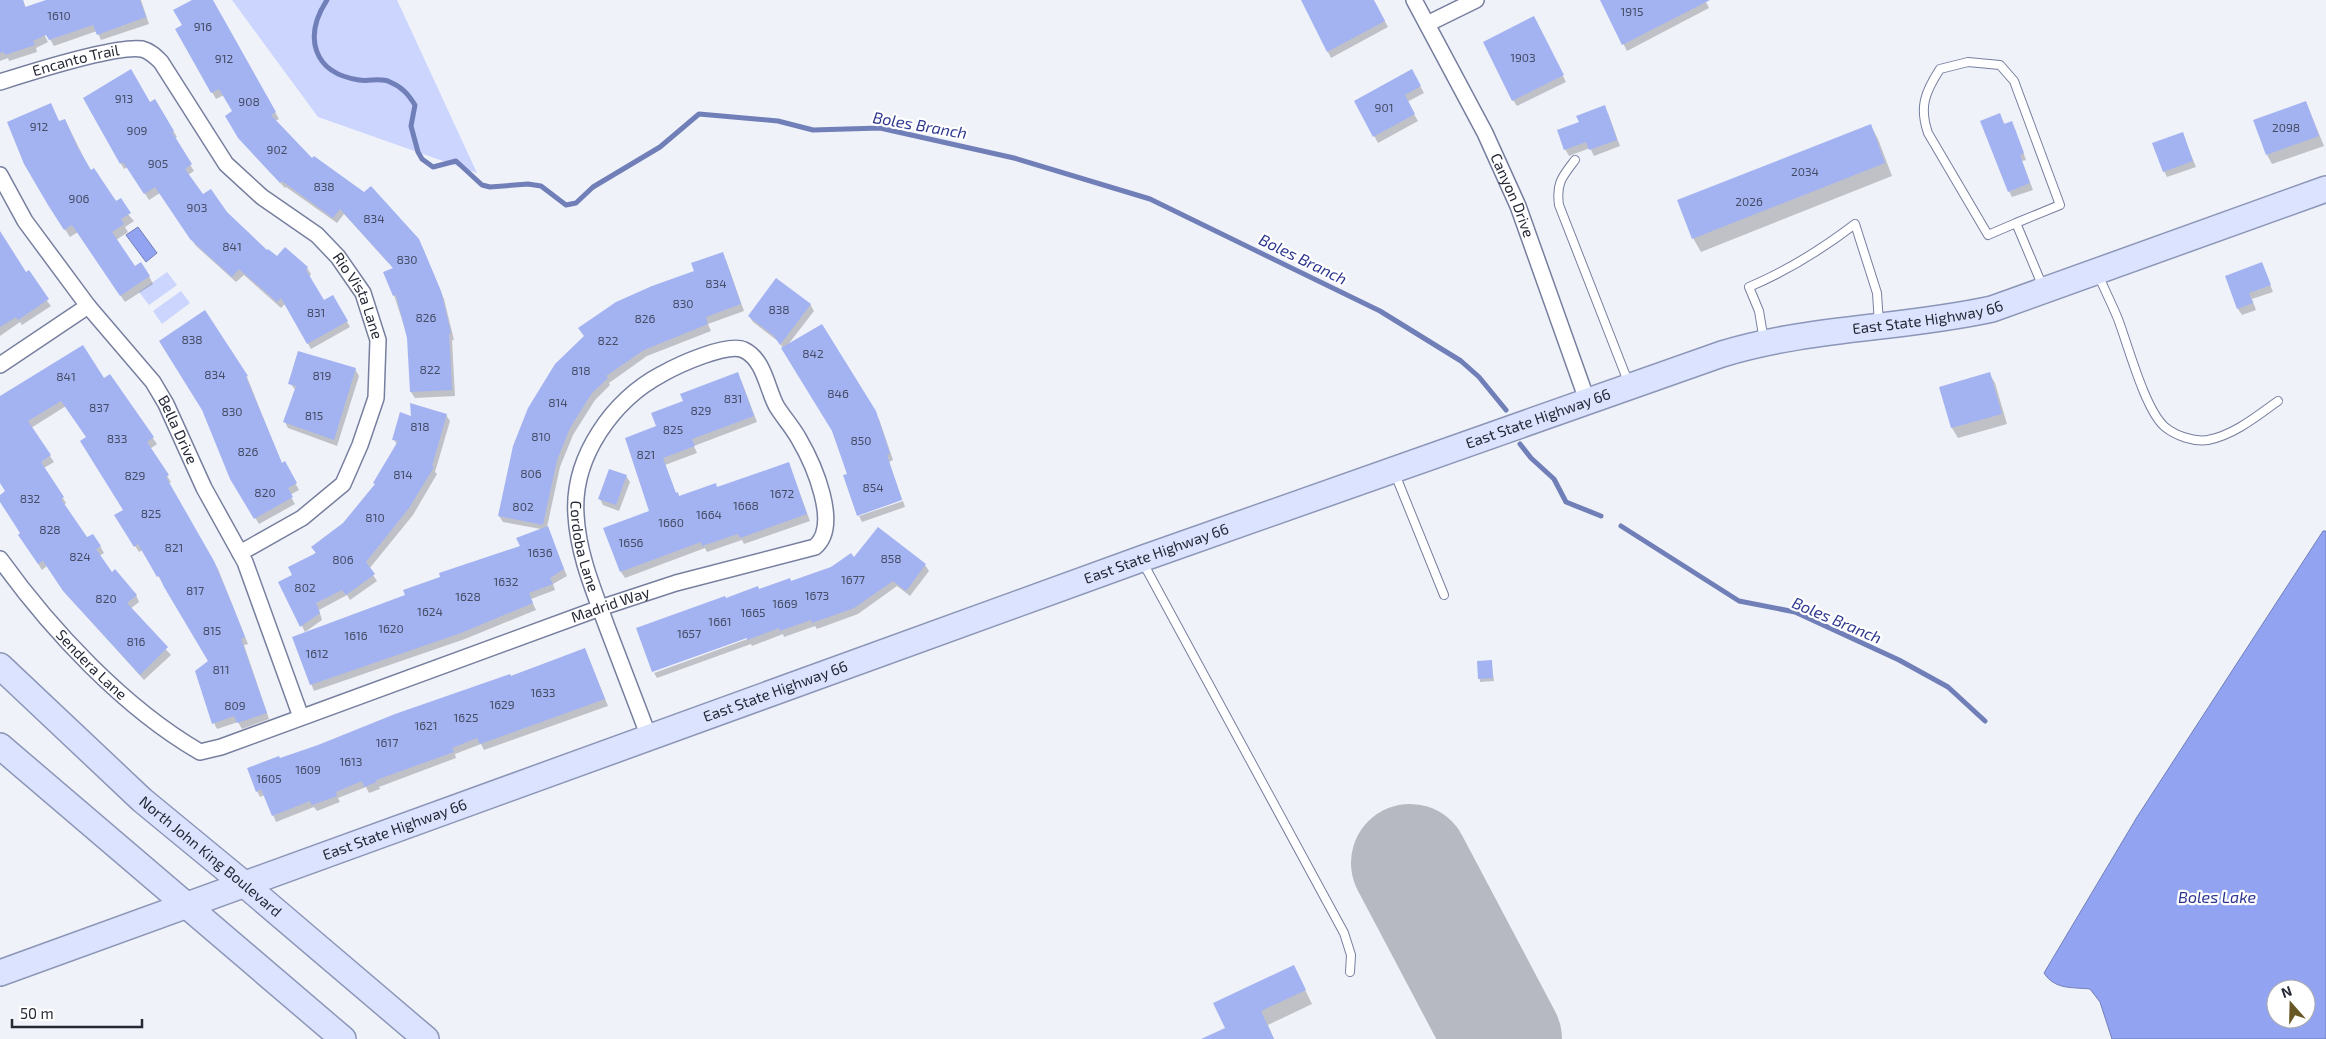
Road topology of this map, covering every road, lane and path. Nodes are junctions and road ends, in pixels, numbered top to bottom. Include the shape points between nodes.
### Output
1 (1414, 0) edge
2 (1476, 0) edge
3 (1427, 24) junction
4 (153, 53) joint
5 (0, 82) edge
6 (1575, 160) dead end
7 (0, 175) edge
8 (2326, 189) edge
9 (2016, 223) junction
10 (2097, 272) junction
11 (2044, 291) junction
12 (88, 306) junction
13 (1879, 326) junction
14 (1764, 342) junction
15 (743, 349) joint
16 (0, 365) edge
17 (1629, 385) junction
18 (1587, 400) junction
19 (2278, 401) dead end
20 (1394, 470) junction
21 (240, 553) junction
22 (0, 559) edge
23 (1141, 559) junction
24 (1444, 595) dead end
25 (600, 608) junction
26 (0, 666) edge
27 (301, 718) junction
28 (649, 737) junction
29 (0, 746) edge
30 (200, 752) joint
31 (244, 884) junction
32 (186, 905) junction
33 (1350, 972) dead end
34 (0, 973) edge
35 (343, 1039) edge
36 (426, 1039) edge

1 - 3 street, Canyon Drive
2 - 3 street
3 - 18 street, Canyon Drive via 1518,206
4 - 5 street, Encanto Trail via 142,49 114,52
4 - 21 street, Rio Vista Lane via 226,164 262,197 317,235 338,257 363,293 378,340 376,398 343,484 302,518
6 - 17 lane via 1560,180 1559,205
7 - 12 street, Bella Drive via 25,221
8 - 10 main road, East State Highway 66
9 - 9 lane via 1988,235 1928,133 1922,117 1927,89 1940,69 1968,62 2000,65 2014,81 2060,205
9 - 11 lane
10 - 11 main road, East State Highway 66
10 - 19 lane via 2148,400 2165,427 2194,440 2208,440 2251,420
11 - 13 main road, East State Highway 66 via 1964,315
12 - 16 street
12 - 21 street, Bella Drive via 153,382 204,488
13 - 14 main road, East State Highway 66
13 - 14 lane via 1877,293 1854,224 1821,251 1782,273 1749,286 1759,311
14 - 17 main road, East State Highway 66
15 - 25 street, Cordoba Lane via 722,350 654,378 628,398 601,429 581,475 576,515 584,563
15 - 25 street, Madrid Way via 760,366 777,407 798,436 812,465 827,517 822,541 808,550 676,583
17 - 18 main road, East State Highway 66
18 - 20 main road, East State Highway 66
20 - 23 main road, East State Highway 66
20 - 24 lane
21 - 27 street, Bella Drive
22 - 30 street, Sendera Lane via 59,634 124,695
23 - 28 main road, East State Highway 66
23 - 33 lane via 1344,934 1352,955
25 - 27 street, Madrid Way
25 - 28 street, Cordoba Lane
26 - 31 main road, North John King Boulevard via 142,800
27 - 30 street, Madrid Way
28 - 31 main road, East State Highway 66
29 - 32 main road
31 - 32 main road, East State Highway 66
31 - 36 main road, North John King Boulevard
32 - 34 main road, East State Highway 66
32 - 35 main road

